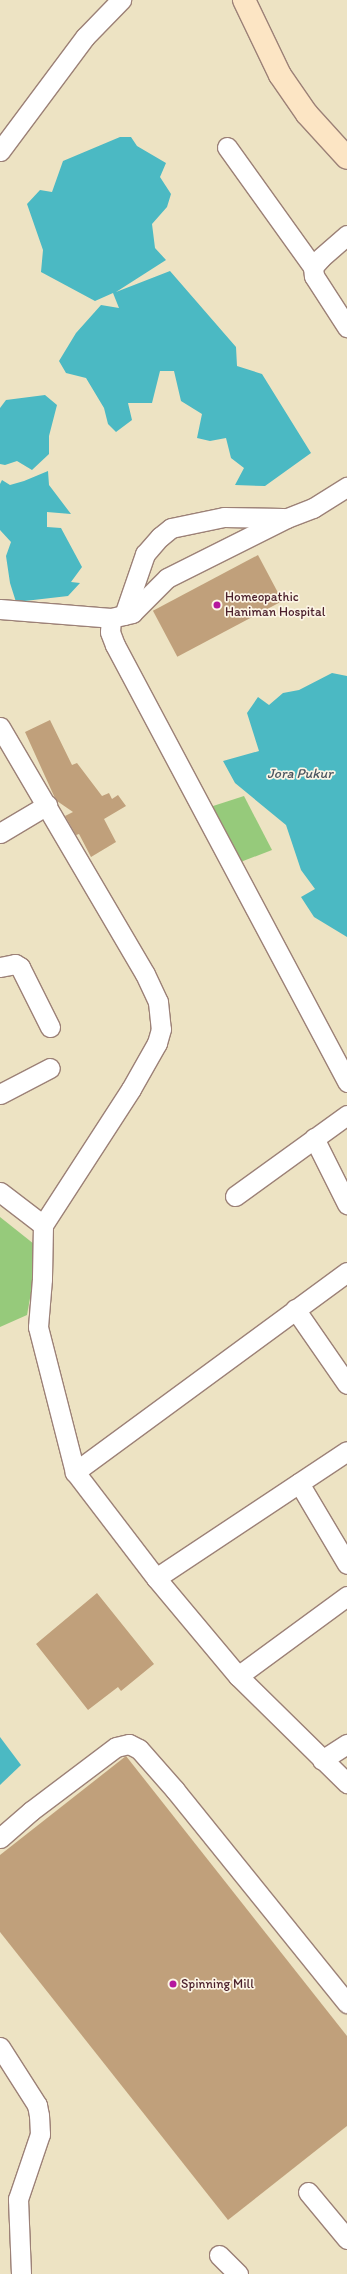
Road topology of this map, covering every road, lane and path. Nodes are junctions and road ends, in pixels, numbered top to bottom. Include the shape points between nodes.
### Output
1 (121, 0) edge
2 (244, 0) edge
3 (227, 147) dead end
4 (0, 151) edge
5 (347, 158) edge
6 (347, 235) edge
7 (313, 267) junction
8 (347, 327) edge
9 (347, 487) edge
10 (287, 518) junction
11 (0, 609) edge
12 (118, 616) junction
13 (0, 727) edge
14 (47, 805) junction
15 (0, 833) edge
16 (0, 967) edge
17 (50, 1027) dead end
18 (50, 1068) dead end
19 (347, 1082) edge
20 (2, 1087) edge
21 (347, 1115) edge
22 (314, 1138) junction
23 (0, 1192) edge
24 (235, 1196) dead end
25 (347, 1204) edge
26 (43, 1225) junction
27 (347, 1272) edge
28 (295, 1309) junction
29 (347, 1384) edge
30 (347, 1451) edge
31 (75, 1472) junction
32 (299, 1483) junction
33 (347, 1564) edge
34 (156, 1578) junction
35 (347, 1596) edge
36 (238, 1676) junction
37 (347, 1744) edge
38 (322, 1760) junction
39 (347, 1783) edge
40 (0, 1838) edge
41 (347, 2003) edge
42 (0, 2047) edge
43 (308, 2192) dead end
44 (347, 2240) edge
45 (219, 2255) dead end
46 (21, 2274) edge
47 (238, 2274) edge

1 - 4 street via 85,37
2 - 5 main road via 280,75 307,114
3 - 7 street
6 - 7 street
7 - 8 street via 314,276
9 - 10 street via 313,508
10 - 12 street via 167,578 139,608 132,613
10 - 12 street via 224,517 171,528 145,554
11 - 12 street
12 - 19 street via 110,632 115,645
13 - 14 street
14 - 15 street
14 - 26 street via 145,974 158,1002 161,1029 157,1042 131,1089
16 - 17 street via 15,964 20,967
18 - 20 street
21 - 22 street
22 - 24 street
22 - 25 street
23 - 26 street
26 - 31 street via 38,1327
27 - 28 street
28 - 29 street
28 - 31 street
30 - 32 street
31 - 34 street
32 - 33 street
32 - 34 street
34 - 36 street
35 - 36 street
36 - 38 street
37 - 38 street
38 - 39 street
40 - 41 street via 30,1811 116,1747 129,1744 139,1749 175,1790
42 - 46 street via 37,2105 39,2115 40,2134 18,2199
43 - 44 street
45 - 47 street

